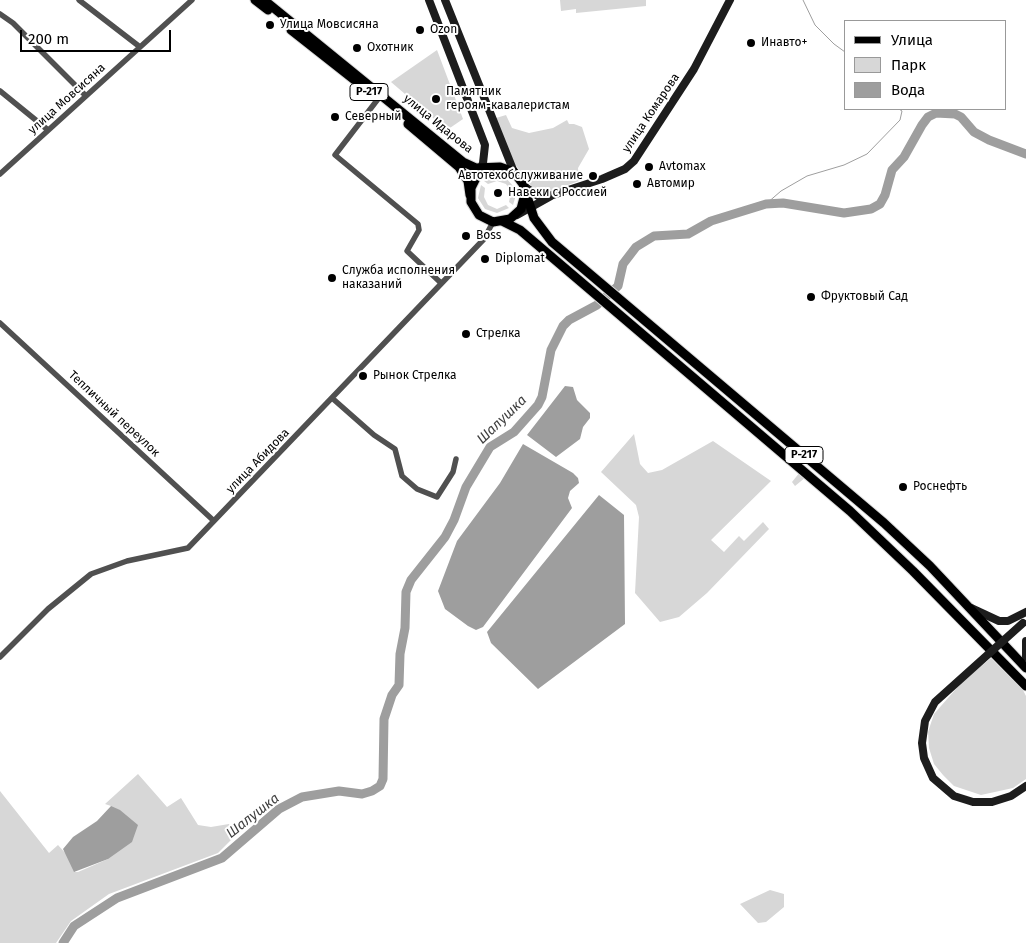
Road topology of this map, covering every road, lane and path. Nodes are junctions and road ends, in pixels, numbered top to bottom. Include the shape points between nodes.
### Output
1 (79, 0) edge
2 (192, 0) edge
3 (255, 0) edge
4 (264, 0) edge
5 (429, 0) edge
6 (445, 0) edge
7 (730, 0) edge
8 (0, 14) edge
9 (140, 47) junction
10 (0, 91) edge
11 (86, 96) junction
12 (378, 99) junction
13 (48, 130) junction
14 (479, 172) junction
15 (514, 172) junction
16 (0, 174) edge
17 (524, 187) junction
18 (470, 195) junction
19 (553, 195) junction
20 (529, 208) junction
21 (502, 221) junction
22 (441, 283) junction
23 (0, 323) edge
24 (332, 398) junction
25 (456, 459) dead end
26 (214, 521) junction
27 (968, 606) junction
28 (1026, 612) edge
29 (1025, 623) edge
30 (1026, 642) edge
31 (0, 657) edge
32 (1026, 657) edge
33 (1026, 668) edge
34 (1025, 686) edge
35 (1026, 786) edge

1 - 9 street
2 - 9 street, улица Мовсисяна
3 - 12 main road, улица Идарова / Р-217
4 - 14 main road, улица Идарова / Р-217
5 - 14 main road via 484,141 486,150
6 - 15 main road
7 - 19 main road, улица Комарова via 694,70 634,161 608,177
8 - 11 street
9 - 11 street, улица Мовсисяна
10 - 13 street
11 - 13 street, улица Мовсисяна
12 - 18 main road, улица Идарова / Р-217 via 459,167 468,182
12 - 22 street via 335,155 418,224 407,251
13 - 16 street, улица Мовсисяна
14 - 15 main road via 500,167
14 - 18 main road
15 - 17 main road
17 - 19 main road via 532,194
17 - 20 main road
17 - 21 main road via 524,203
18 - 21 main road, Р-217 via 479,215
19 - 20 main road, улица Комарова
20 - 21 main road, улица Комарова
20 - 27 main road, Р-217 via 548,238 884,523
21 - 22 street, улица Абидова
21 - 34 main road, Р-217 via 520,230 850,511
22 - 24 street, улица Абидова
23 - 26 street, Тепличный переулок
24 - 25 street via 374,435 396,449 402,476 417,490 437,497 450,478
24 - 26 street, улица Абидова
26 - 31 street, улица Абидова via 186,549 128,561 91,574 48,609
27 - 28 main road via 999,621 1008,621
27 - 33 main road, Р-217
29 - 35 main road, bridge via 935,702 925,721 922,743 924,758 933,778 954,796 980,803 992,802 1011,796
30 - 32 main road

